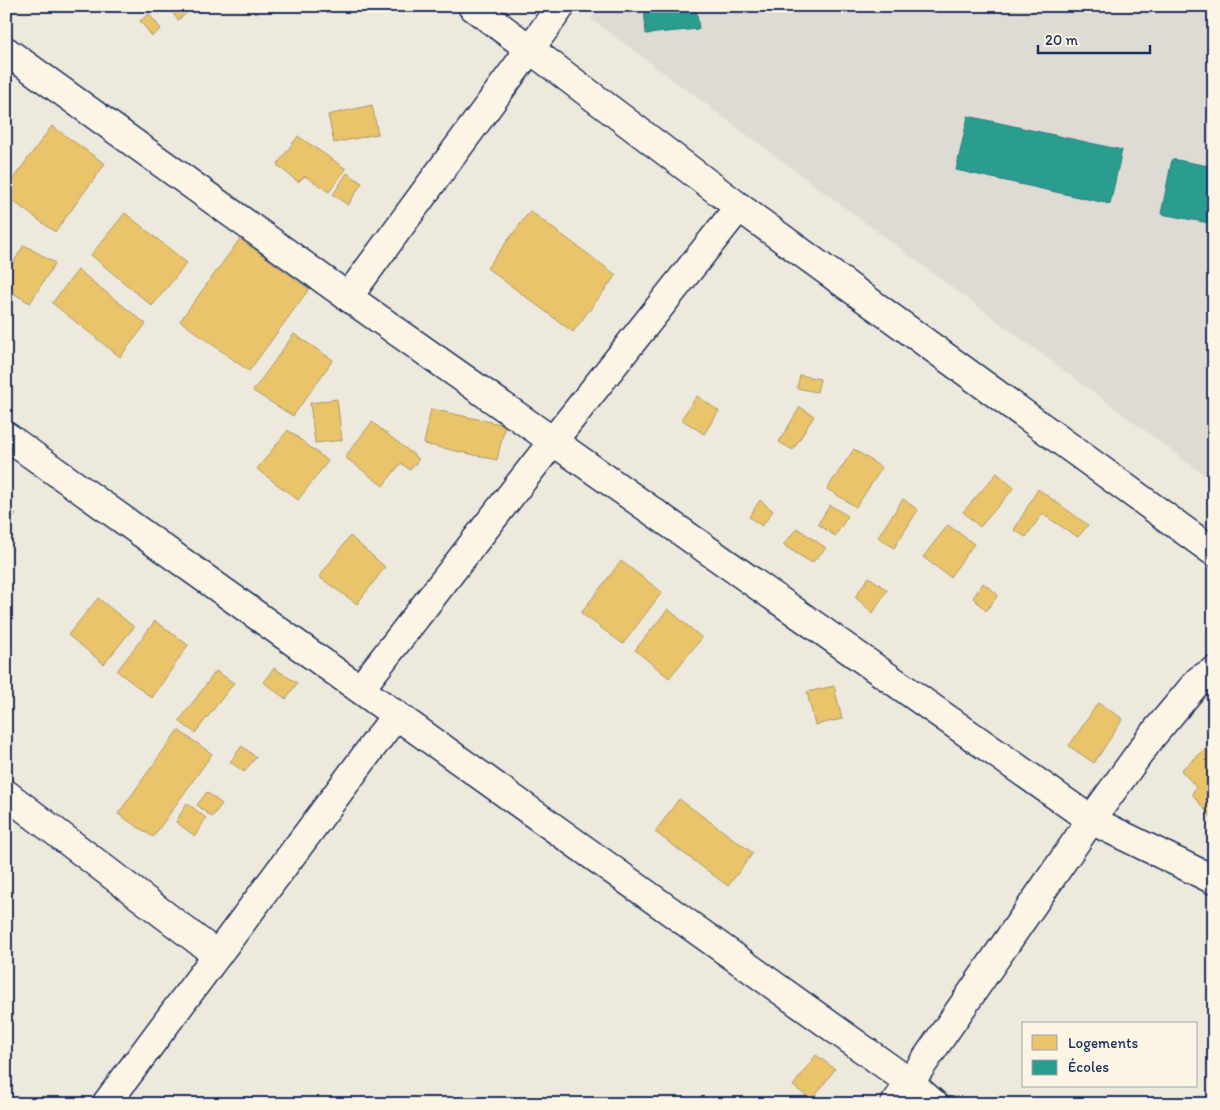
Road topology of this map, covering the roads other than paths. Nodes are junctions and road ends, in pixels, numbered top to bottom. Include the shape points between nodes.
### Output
1 (472, 6) edge
2 (561, 6) edge
3 (530, 49) junction
4 (6, 51) edge
5 (739, 207) junction
6 (348, 297) junction
7 (6, 436) edge
8 (553, 442) junction
9 (1214, 552) edge
10 (1214, 671) edge
11 (360, 689) junction
12 (396, 716) junction
13 (6, 794) edge
14 (1091, 820) junction
15 (1214, 880) edge
16 (217, 955) junction
17 (902, 1093) edge
18 (106, 1104) edge
19 (934, 1104) edge

1 - 3 street
2 - 3 street
3 - 5 street
3 - 6 street
4 - 6 street
5 - 8 street
5 - 9 street
6 - 8 street
7 - 11 street
8 - 11 street
8 - 14 street
10 - 14 street via 1199,680 1152,736
11 - 12 street
12 - 16 street
12 - 17 street
13 - 16 street
14 - 15 street
14 - 17 street
16 - 18 street
17 - 19 street

